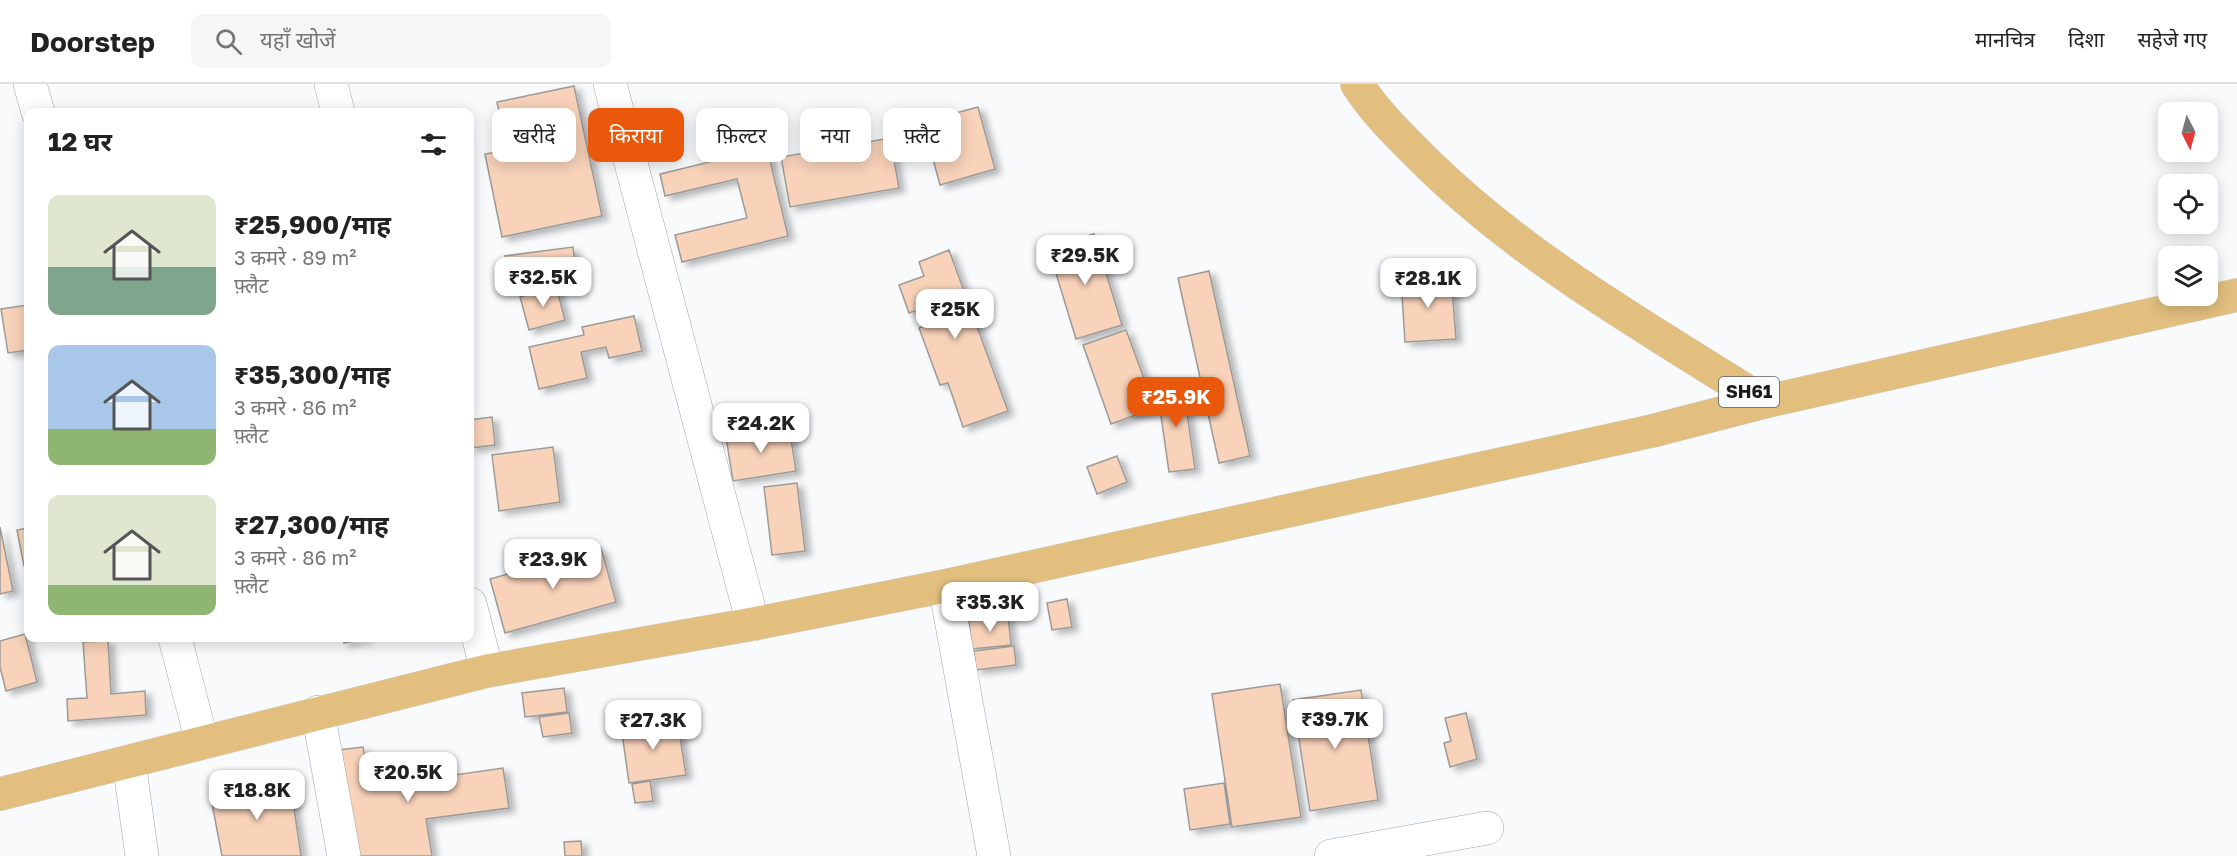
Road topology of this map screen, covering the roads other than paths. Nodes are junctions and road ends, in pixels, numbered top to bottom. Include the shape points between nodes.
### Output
1 (30, 84) edge
2 (331, 84) edge
3 (610, 84) edge
4 (1357, 84) edge
5 (37, 108) edge
6 (337, 108) edge
7 (2237, 295) edge
8 (1764, 402) junction
9 (945, 586) junction
10 (474, 620) edge
11 (753, 624) junction
12 (176, 642) edge
13 (487, 671) junction
14 (318, 712) junction
15 (202, 742) junction
16 (129, 762) junction
17 (0, 794) edge
18 (1487, 828) dead end
19 (142, 856) edge
20 (344, 856) edge
21 (994, 856) edge
22 (1331, 856) edge

1 - 5 street
2 - 6 street
3 - 11 street
4 - 8 main road, SH61 via 1395,132 1463,198 1509,235
7 - 8 main road, SH61
8 - 9 main road via 1652,431
9 - 11 main road
9 - 21 street
10 - 13 street
11 - 13 main road
12 - 15 street
13 - 14 main road
14 - 15 main road
14 - 20 street
15 - 16 main road
16 - 17 main road
16 - 19 street
18 - 22 street

